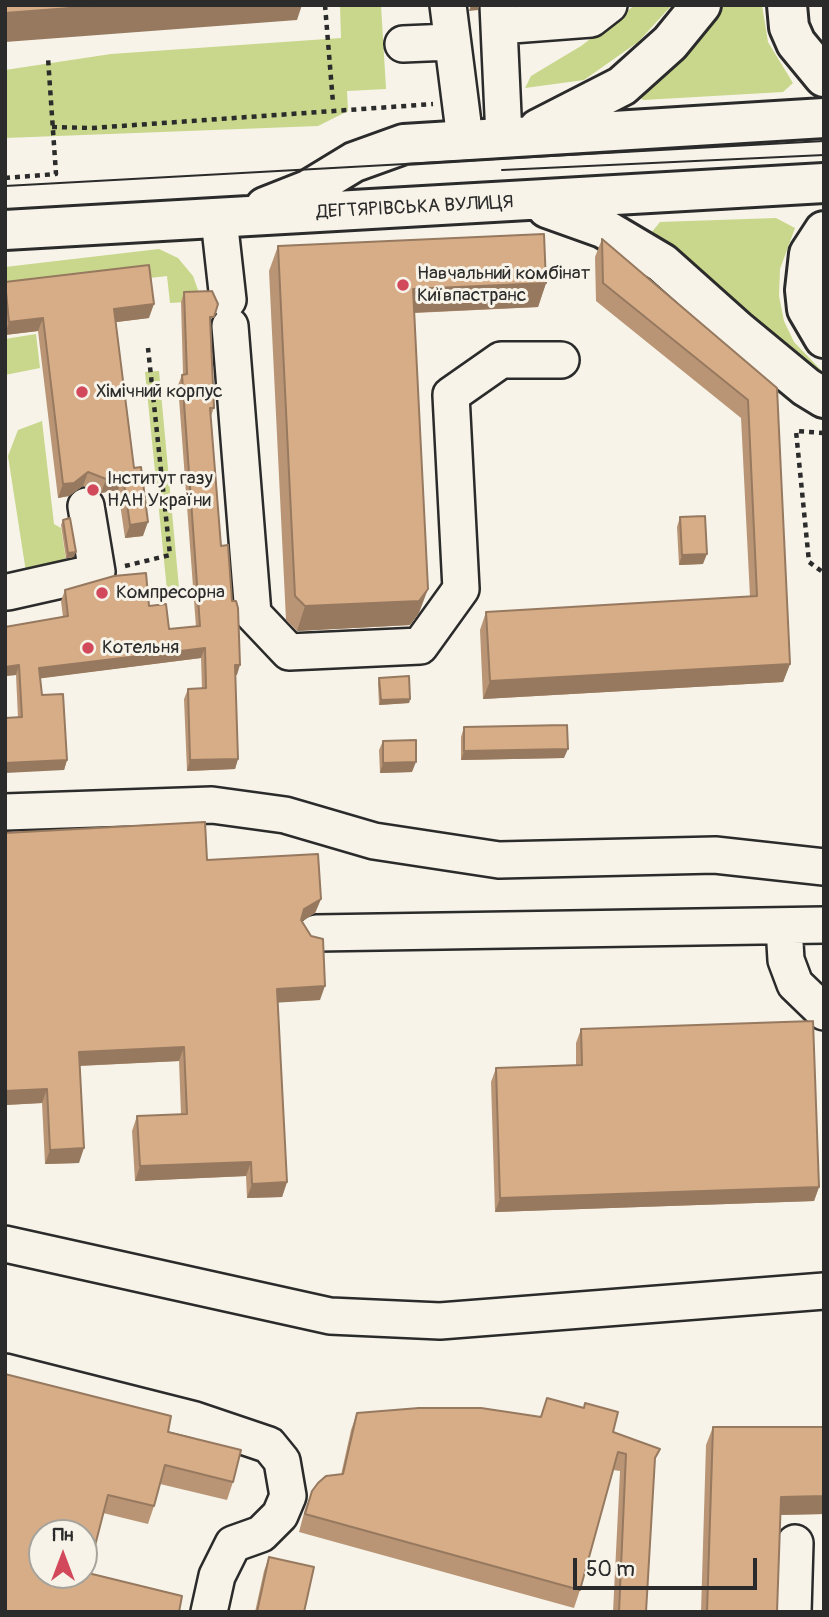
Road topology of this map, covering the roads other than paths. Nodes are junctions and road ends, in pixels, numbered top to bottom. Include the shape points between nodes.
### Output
1 (448, 5) edge
2 (609, 5) edge
3 (701, 5) edge
4 (786, 5) edge
5 (552, 14) edge
6 (498, 16) edge
7 (450, 42) junction
8 (402, 44) dead end
9 (824, 77) edge
10 (824, 118) edge
11 (513, 137) junction
12 (465, 139) junction
13 (824, 183) edge
14 (528, 202) junction
15 (228, 218) junction
16 (5, 230) edge
17 (824, 231) edge
18 (824, 338) edge
19 (561, 360) dead end
20 (824, 398) edge
21 (86, 506) dead end
22 (7, 596) edge
23 (55, 606) dead end
24 (5, 812) edge
25 (824, 867) edge
26 (824, 925) edge
27 (784, 926) junction
28 (316, 933) dead end
29 (824, 1012) edge
30 (5, 1244) edge
31 (824, 1291) edge
32 (5, 1372) edge
33 (795, 1543) dead end
34 (209, 1612) edge
35 (793, 1612) edge

1 - 7 lane
2 - 5 lane via 591,19
3 - 11 main road via 670,43 622,86
4 - 9 main road via 796,43
5 - 6 lane
6 - 11 lane
7 - 8 lane
7 - 12 lane
10 - 11 main road
11 - 12 main road
12 - 15 main road via 404,144 354,162 308,190
13 - 14 main road, ДЕГТЯРІВСЬКА ВУЛИЦЯ
14 - 15 main road, ДЕГТЯРІВСЬКА ВУЛИЦЯ
14 - 20 main road via 603,228 662,263
15 - 16 main road, ДЕГТЯРІВСЬКА ВУЛИЦЯ
15 - 19 lane via 229,313 253,614 289,652 420,646 461,589 451,395 501,360
17 - 18 main road via 809,254 805,290 807,309
21 - 22 lane via 97,572
22 - 23 lane
24 - 25 lane via 212,805 285,815 374,841 499,860 715,855
26 - 27 lane
27 - 28 lane
27 - 29 lane via 786,960 795,984
30 - 31 lane via 330,1316 440,1321
32 - 34 lane via 195,1420 269,1445 282,1461 288,1496 280,1515 261,1534 233,1544 217,1576
33 - 35 lane

